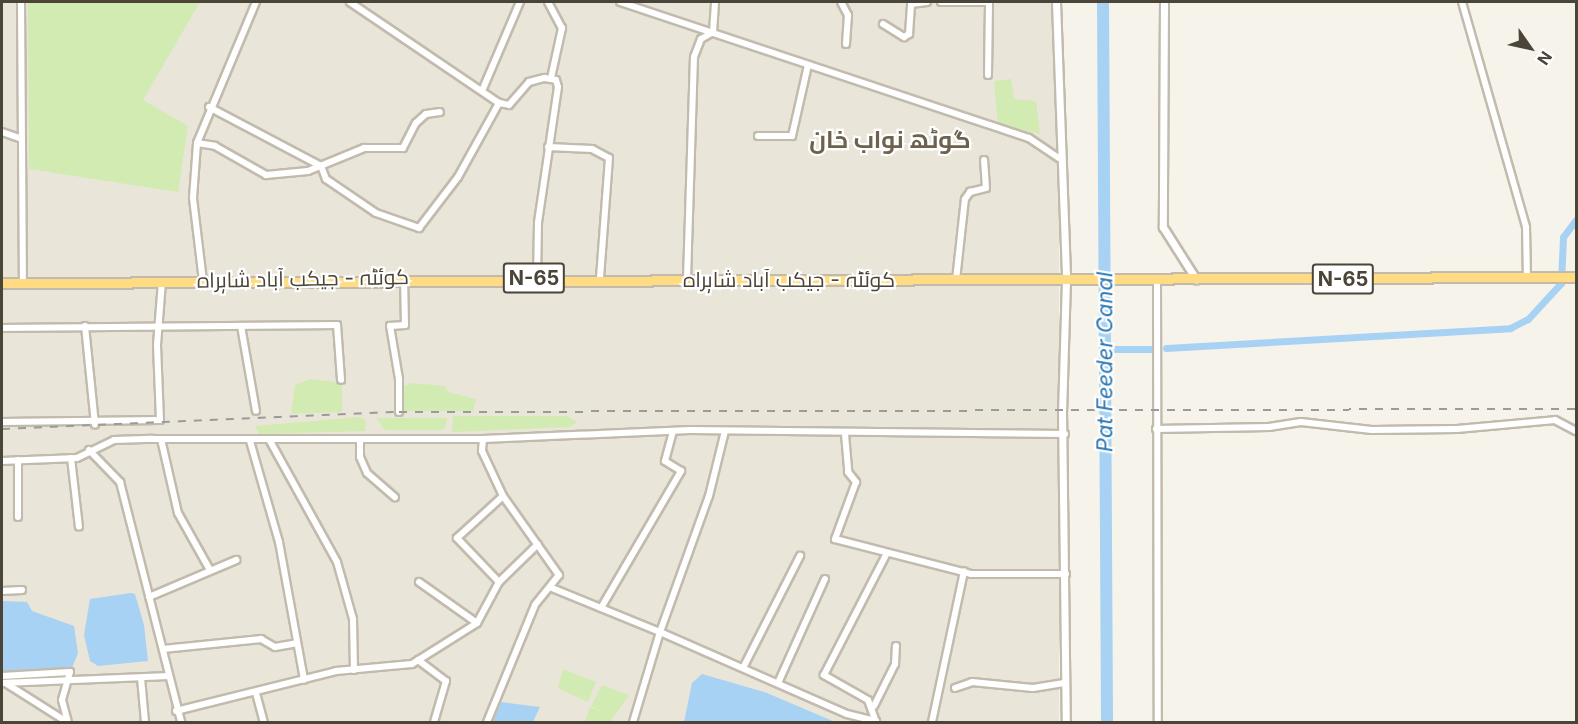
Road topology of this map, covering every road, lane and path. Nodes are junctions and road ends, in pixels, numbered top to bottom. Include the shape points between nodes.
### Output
1 (21, 2) edge
2 (256, 2) edge
3 (350, 2) edge
4 (520, 2) edge
5 (548, 2) edge
6 (620, 2) edge
7 (715, 2) edge
8 (841, 2) edge
9 (927, 2) edge
10 (941, 2) edge
11 (988, 2) edge
12 (1056, 2) edge
13 (1164, 2) edge
14 (1462, 2) edge
15 (883, 24) dead end
16 (713, 32) junction
17 (846, 44) dead end
18 (808, 65) junction
19 (988, 75) dead end
20 (551, 78) junction
21 (482, 91) junction
22 (499, 103) junction
23 (209, 107) junction
24 (440, 112) dead end
25 (2, 132) edge
26 (758, 136) dead end
27 (22, 139) junction
28 (197, 143) junction
29 (548, 147) junction
30 (1059, 158) junction
31 (984, 160) dead end
32 (321, 166) junction
33 (1576, 277) edge
34 (404, 278) junction
35 (537, 278) junction
36 (1527, 278) junction
37 (600, 279) junction
38 (687, 279) junction
39 (1066, 279) junction
40 (1157, 279) junction
41 (1196, 279) junction
42 (162, 280) junction
43 (956, 280) junction
44 (202, 281) junction
45 (2, 283) edge
46 (23, 283) junction
47 (85, 326) junction
48 (160, 326) junction
49 (242, 326) junction
50 (2, 328) edge
51 (341, 380) dead end
52 (256, 411) dead end
53 (399, 412) dead end
54 (2, 422) edge
55 (95, 424) junction
56 (1156, 429) junction
57 (725, 431) junction
58 (1576, 431) edge
59 (673, 432) junction
60 (845, 434) junction
61 (1065, 434) junction
62 (483, 439) junction
63 (161, 440) junction
64 (360, 440) junction
65 (250, 441) junction
66 (270, 441) junction
67 (89, 450) junction
68 (71, 458) junction
69 (18, 460) junction
70 (2, 461) edge
71 (503, 496) junction
72 (394, 497) dead end
73 (18, 517) dead end
74 (79, 527) dead end
75 (538, 544) junction
76 (886, 555) junction
77 (800, 556) dead end
78 (236, 560) dead end
79 (210, 570) junction
80 (964, 571) junction
81 (1066, 574) junction
82 (825, 579) dead end
83 (419, 582) dead end
84 (499, 582) junction
85 (552, 588) junction
86 (22, 590) dead end
87 (2, 591) edge
88 (149, 597) junction
89 (600, 608) junction
90 (477, 623) junction
91 (660, 632) junction
92 (297, 643) junction
93 (896, 646) dead end
94 (163, 649) junction
95 (418, 660) junction
96 (743, 668) junction
97 (354, 670) junction
98 (2, 676) edge
99 (169, 676) junction
100 (141, 678) junction
101 (70, 679) junction
102 (304, 680) junction
103 (3, 683) edge
104 (778, 683) junction
105 (1066, 683) junction
106 (955, 688) dead end
107 (255, 693) junction
108 (874, 706) junction
109 (176, 711) junction
110 (876, 722) edge
111 (68, 723) edge
112 (145, 723) edge
113 (181, 723) edge
114 (264, 723) edge
115 (434, 723) edge
116 (487, 723) edge
117 (633, 723) edge
118 (932, 723) edge
119 (1066, 723) edge
120 (1158, 723) edge

1 - 27 street
2 - 23 street
3 - 21 street
4 - 21 street
5 - 20 street via 562,28
6 - 16 street
7 - 16 street
8 - 17 street via 848,15
9 - 15 street via 911,4 909,34 904,36
10 - 11 street
11 - 19 street
12 - 30 street
13 - 41 street via 1163,227
14 - 36 street via 1526,228
16 - 18 street
16 - 38 street via 701,39 694,57
18 - 26 street via 792,136
18 - 30 street via 1029,138
20 - 22 street via 529,82 509,105
20 - 29 street via 558,87
21 - 22 street
22 - 32 street via 458,177 418,228 376,213 326,179
23 - 28 street
23 - 32 street
24 - 32 street via 426,114 416,123 403,148 364,148
25 - 27 street
27 - 46 street
28 - 32 street via 216,146 267,175
28 - 44 street via 193,198
29 - 35 street
29 - 37 street via 592,148 609,158
30 - 39 street
31 - 43 street via 986,188 970,192 965,199
33 - 36 highway, کوئٹہ - جیکب آباد شاہراہ / N-65
34 - 35 highway, کوئٹہ - جیکب آباد شاہراہ / N-65
34 - 44 highway, کوئٹہ - جیکب آباد شاہراہ / N-65
34 - 53 street via 405,325 390,326 399,379
35 - 37 highway, کوئٹہ - جیکب آباد شاہراہ / N-65
36 - 41 highway, کوئٹہ - جیکب آباد شاہراہ / N-65
37 - 38 highway, کوئٹہ - جیکب آباد شاہراہ / N-65
38 - 43 highway, کوئٹہ - جیکب آباد شاہراہ / N-65
39 - 40 highway, کوئٹہ - جیکب آباد شاہراہ / N-65
39 - 43 highway, کوئٹہ - جیکب آباد شاہراہ / N-65
39 - 61 street
40 - 41 highway, کوئٹہ - جیکب آباد شاہراہ / N-65
40 - 56 street
42 - 44 highway, کوئٹہ - جیکب آباد شاہراہ / N-65
42 - 46 highway, کوئٹہ - جیکب آباد شاہراہ / N-65
42 - 48 street
45 - 46 highway, کوئٹہ - جیکب آباد شاہراہ / N-65
47 - 48 street
47 - 50 street
47 - 55 street
48 - 49 street
48 - 55 street via 160,420
49 - 51 street via 337,325
49 - 52 street
54 - 55 street
56 - 58 street via 1269,427 1301,422 1372,430 1436,429 1555,420
56 - 120 street
57 - 59 street
57 - 60 street
57 - 91 street via 709,496
59 - 62 street
59 - 89 street via 665,461 681,471
60 - 61 street
60 - 76 street via 848,472 856,482 835,539
61 - 81 street
62 - 64 street
62 - 71 street via 482,451
63 - 65 street
63 - 67 street via 114,440
63 - 79 street via 178,513
64 - 66 street
64 - 72 street via 360,457 367,473
65 - 66 street
65 - 92 street via 279,542
66 - 97 street via 338,562 353,619
67 - 68 street
67 - 88 street via 120,482
68 - 69 street
68 - 74 street
69 - 70 street
69 - 73 street
71 - 75 street
71 - 84 street via 458,538
75 - 84 street
75 - 85 street via 559,575
76 - 80 street
76 - 108 street via 824,675
77 - 96 street
78 - 79 street
79 - 88 street
80 - 81 street
80 - 118 street
81 - 105 street
82 - 104 street
83 - 90 street
84 - 90 street
85 - 89 street
85 - 116 street via 535,605
86 - 87 street
88 - 94 street
89 - 91 street
90 - 95 street
91 - 96 street
91 - 117 street
92 - 94 street via 275,647 261,639
92 - 102 street
93 - 108 street via 895,664
94 - 99 street
95 - 97 street
95 - 115 street via 446,681
96 - 104 street
97 - 102 street
98 - 101 street via 70,672
99 - 100 street
99 - 109 street
100 - 101 street
100 - 112 street
101 - 103 street
101 - 111 street via 62,700
102 - 107 street
103 - 111 street
104 - 110 street via 847,714
105 - 106 street via 1033,688 972,682
105 - 119 street
107 - 109 street
107 - 114 street
108 - 110 street
109 - 113 street

